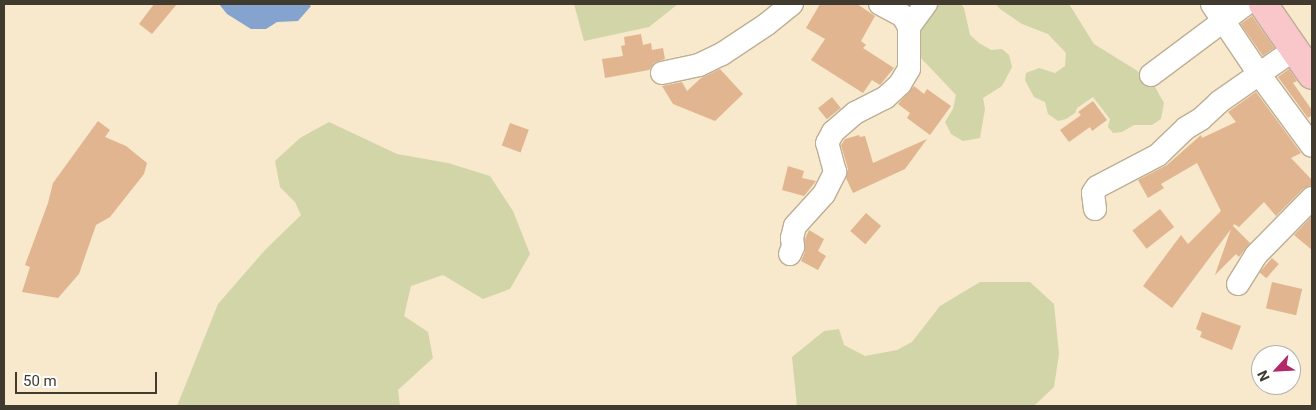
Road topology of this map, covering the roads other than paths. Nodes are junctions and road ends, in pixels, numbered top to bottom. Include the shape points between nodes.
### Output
1 (792, 4) edge
2 (880, 4) edge
3 (926, 4) edge
4 (1246, 4) edge
5 (1263, 4) edge
6 (1217, 12) edge
7 (909, 27) junction
8 (1294, 49) junction
9 (662, 73) dead end
10 (1259, 74) junction
11 (1151, 75) dead end
12 (1312, 75) edge
13 (1312, 146) edge
14 (1312, 198) edge
15 (1095, 209) dead end
16 (790, 254) dead end
17 (1238, 284) dead end

1 - 9 street via 722,54 699,65
2 - 7 street via 903,16
3 - 7 street
4 - 6 street
5 - 8 main road
6 - 10 street
6 - 11 street
7 - 16 street via 909,69 900,84 885,98 855,113 833,132 827,143 835,172 824,194 795,226
8 - 10 street
8 - 12 main road
10 - 13 street
10 - 15 street via 1186,128 1158,155 1098,186 1093,193
14 - 17 street via 1256,255

